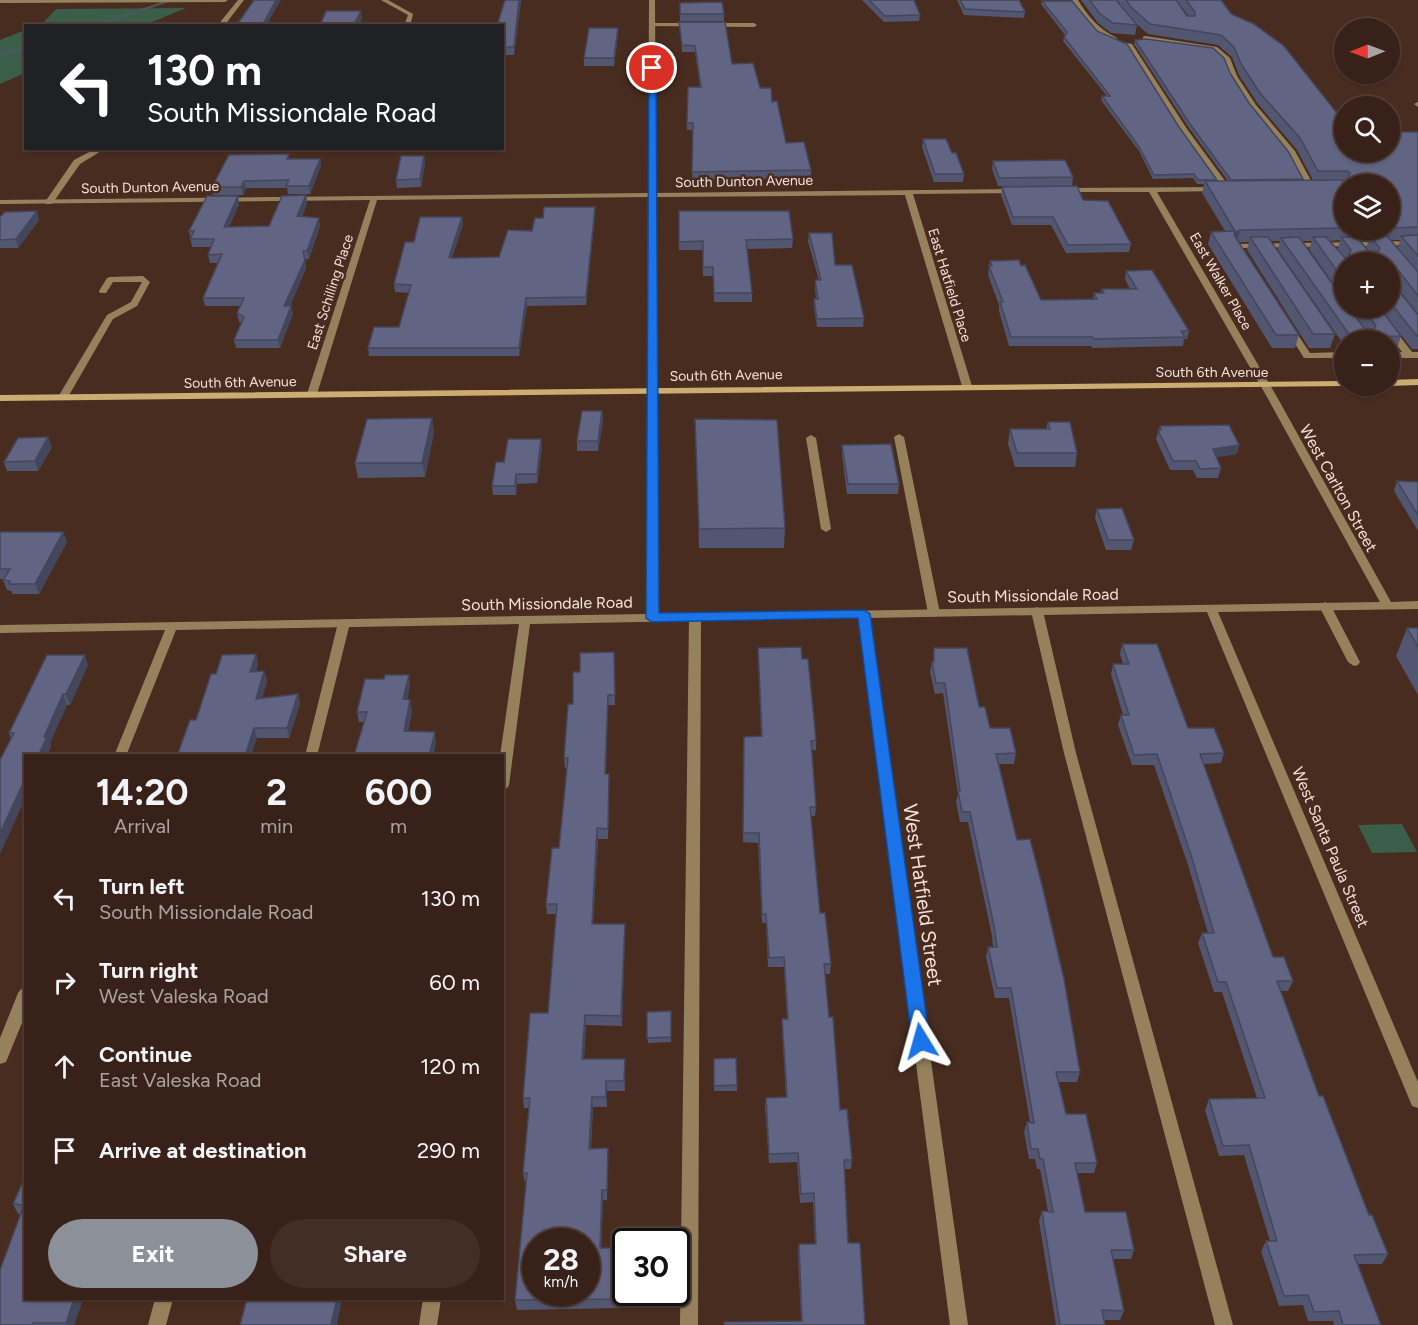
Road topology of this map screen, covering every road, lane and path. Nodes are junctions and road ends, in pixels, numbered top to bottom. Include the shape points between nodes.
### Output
1 (225, 0) edge
2 (241, 0) edge
3 (384, 0) edge
4 (652, 0) edge
5 (1075, 0) edge
6 (0, 1) edge
7 (222, 24) edge
8 (408, 24) edge
9 (652, 25) junction
10 (754, 25) dead end
11 (1124, 43) junction
12 (99, 150) edge
13 (1300, 188) edge
14 (1311, 188) junction
15 (1322, 188) edge
16 (1152, 189) junction
17 (1227, 189) junction
18 (1237, 189) edge
19 (1024, 191) edge
20 (1047, 191) edge
21 (908, 192) junction
22 (651, 195) junction
23 (375, 199) junction
24 (0, 202) edge
25 (49, 202) junction
26 (1386, 243) junction
27 (1418, 243) edge
28 (1356, 244) junction
29 (1299, 245) junction
30 (1269, 246) junction
31 (1392, 251) edge
32 (1362, 252) edge
33 (1306, 255) edge
34 (1276, 256) edge
35 (1250, 266) edge
36 (103, 291) dead end
37 (1282, 316) edge
38 (1383, 318) edge
39 (1334, 355) edge
40 (1414, 355) edge
41 (1418, 382) edge
42 (1400, 383) edge
43 (1334, 384) edge
44 (1266, 385) junction
45 (967, 386) junction
46 (652, 389) junction
47 (312, 394) junction
48 (63, 397) junction
49 (0, 398) edge
50 (899, 437) dead end
51 (812, 438) dead end
52 (826, 529) dead end
53 (1418, 604) edge
54 (1387, 605) junction
55 (1325, 606) junction
56 (1211, 608) junction
57 (1036, 611) junction
58 (934, 613) junction
59 (864, 614) junction
60 (695, 617) junction
61 (652, 618) junction
62 (525, 620) junction
63 (344, 623) junction
64 (172, 626) junction
65 (0, 628) edge
66 (1354, 662) dead end
67 (121, 754) edge
68 (311, 754) edge
69 (504, 771) edge
70 (24, 998) edge
71 (0, 1057) edge
72 (1418, 1101) edge
73 (164, 1300) edge
74 (432, 1300) edge
75 (157, 1325) edge
76 (428, 1325) edge
77 (690, 1325) edge
78 (959, 1325) edge
79 (1224, 1325) edge

1 - 6 street
2 - 7 street
3 - 8 street via 411,15
4 - 9 street
5 - 11 street via 1085,18 1104,35
9 - 10 street
9 - 22 street
11 - 14 street via 1142,37 1215,48 1228,59 1253,106 1292,153
11 - 17 street via 1130,45
12 - 25 street via 77,162
13 - 14 street
14 - 15 street
16 - 17 street
16 - 20 street
16 - 44 street, East Walker Place
17 - 18 street
19 - 21 street, South Dunton Avenue
21 - 22 street, South Dunton Avenue
21 - 45 street, East Hatfield Place
22 - 23 street, South Dunton Avenue
22 - 46 street
23 - 25 street, South Dunton Avenue
23 - 47 street, East Schilling Place
24 - 25 street, South Dunton Avenue
26 - 27 street
26 - 28 street
26 - 31 street
28 - 29 street via 1330,248
28 - 32 street
29 - 30 street
29 - 33 street
30 - 34 street
30 - 35 street via 1237,246
36 - 48 street via 110,280 146,282 134,304 110,317
37 - 39 street via 1307,356
38 - 40 street
41 - 42 street
43 - 44 street, South 6th Avenue
44 - 45 street, South 6th Avenue
44 - 54 street, West Carlton Street
45 - 46 street, South 6th Avenue
46 - 47 street, South 6th Avenue
46 - 61 street
47 - 48 street, South 6th Avenue
48 - 49 street, South 6th Avenue
50 - 58 street
51 - 52 street
53 - 54 street, South Missiondale Road
54 - 55 street, South Missiondale Road
55 - 56 street, South Missiondale Road
55 - 66 street
56 - 57 street, South Missiondale Road
56 - 72 street, West Santa Paula Street
57 - 58 street, South Missiondale Road
57 - 79 street via 1070,753
58 - 59 street, South Missiondale Road
59 - 60 street, South Missiondale Road
59 - 78 street, West Hatfield Street
60 - 61 street, South Missiondale Road
60 - 77 street
61 - 62 street, South Missiondale Road
62 - 63 street, South Missiondale Road
62 - 69 street
63 - 64 street, South Missiondale Road
63 - 68 street
64 - 65 street, South Missiondale Road
64 - 67 street
70 - 71 street
73 - 75 street
74 - 76 street

